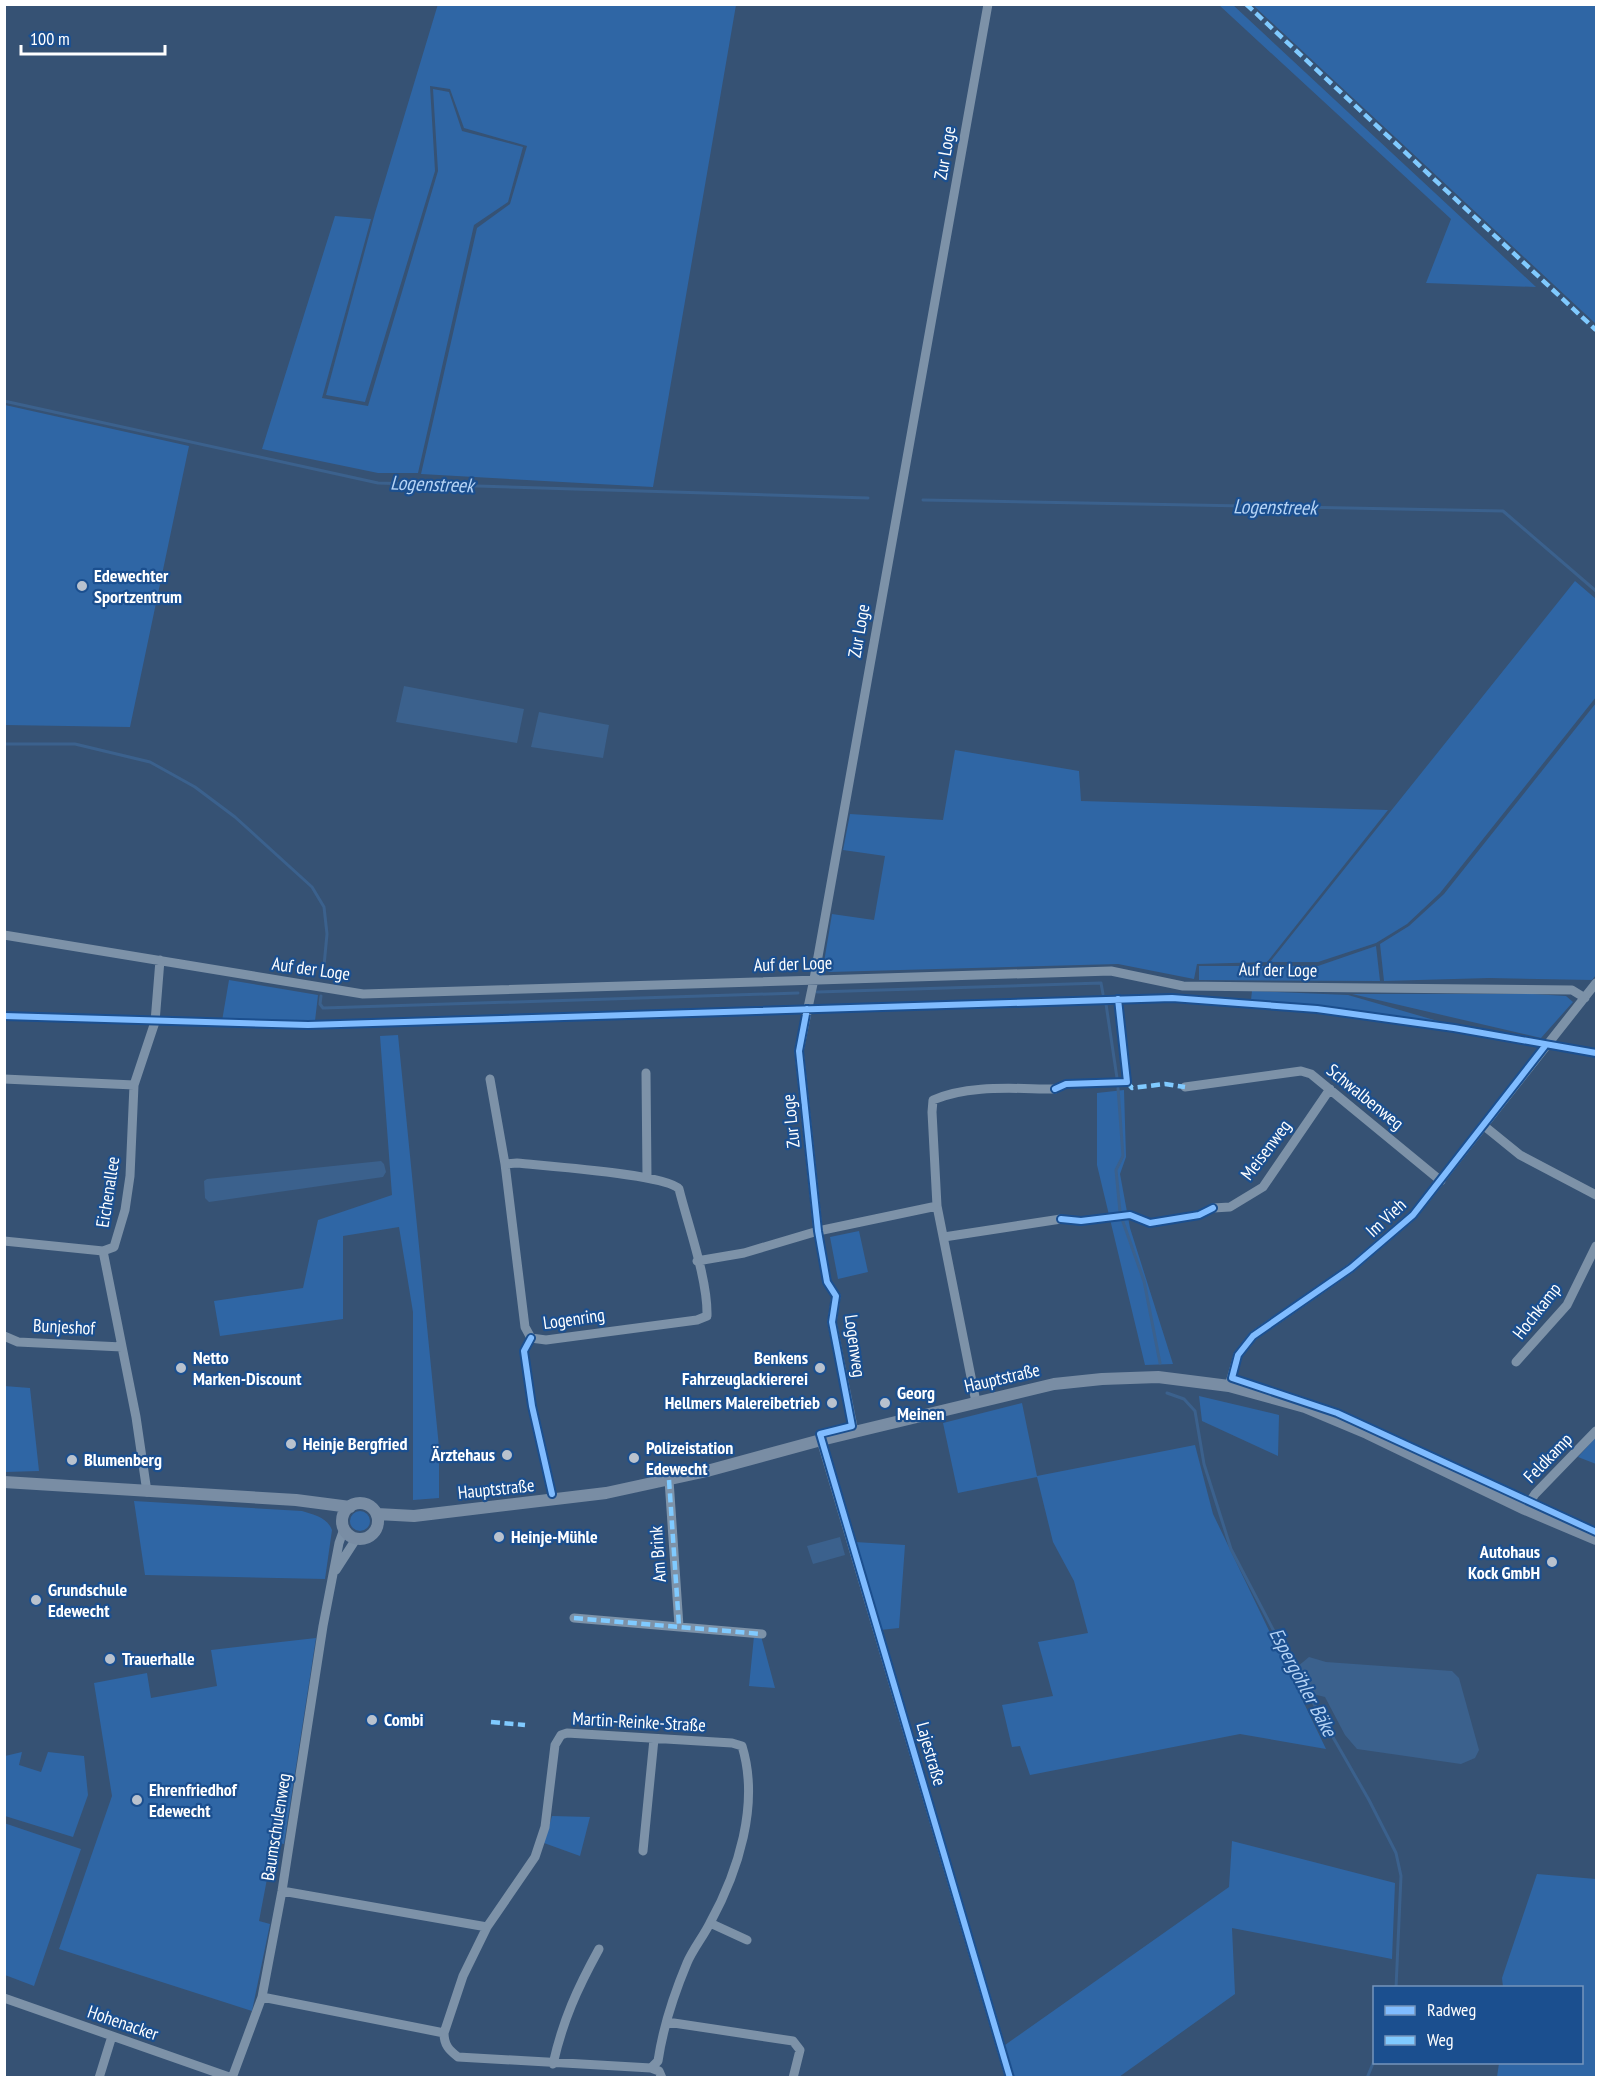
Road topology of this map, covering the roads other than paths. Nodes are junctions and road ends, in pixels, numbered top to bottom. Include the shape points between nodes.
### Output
1 (988, 4) edge
2 (4, 935) edge
3 (160, 960) junction
4 (814, 979) junction
5 (1596, 983) edge
6 (1585, 998) junction
7 (646, 1073) dead end
8 (4, 1079) edge
9 (490, 1079) dead end
10 (134, 1086) junction
11 (1185, 1087) dead end
12 (1055, 1089) dead end
13 (1330, 1089) junction
14 (1483, 1125) junction
15 (504, 1164) junction
16 (647, 1178) junction
17 (1441, 1181) junction
18 (1596, 1195) edge
19 (938, 1206) junction
20 (1213, 1208) dead end
21 (1060, 1219) dead end
22 (818, 1231) junction
23 (944, 1237) junction
24 (4, 1241) edge
25 (1596, 1246) edge
26 (103, 1251) junction
27 (697, 1261) junction
28 (836, 1296) dead end
29 (4, 1336) edge
30 (122, 1347) junction
31 (1516, 1362) dead end
32 (1230, 1386) junction
33 (976, 1402) junction
34 (1596, 1431) edge
35 (854, 1432) junction
36 (821, 1440) junction
37 (669, 1480) junction
38 (4, 1482) edge
39 (147, 1492) junction
40 (313, 1502) junction
41 (350, 1506) junction
42 (1525, 1509) junction
43 (377, 1520) junction
44 (343, 1524) junction
45 (356, 1539) junction
46 (1596, 1539) edge
47 (332, 1578) junction
48 (574, 1618) dead end
49 (679, 1626) junction
50 (762, 1634) dead end
51 (654, 1739) junction
52 (643, 1851) dead end
53 (282, 1891) junction
54 (710, 1923) junction
55 (487, 1927) junction
56 (747, 1940) dead end
57 (598, 1949) dead end
58 (262, 1997) junction
59 (4, 1998) edge
60 (667, 2022) junction
61 (444, 2033) junction
62 (112, 2036) junction
63 (553, 2064) junction
64 (651, 2068) junction
65 (99, 2078) edge
66 (232, 2078) edge
67 (662, 2078) edge
68 (793, 2078) edge
69 (1010, 2078) edge

1 - 4 street, Zur Loge
2 - 3 street, Auf der Loge
3 - 4 street, Auf der Loge via 363,994
3 - 10 street, Eichenallee via 155,1022
4 - 6 street, Auf der Loge via 1111,971 1183,986 1572,990
4 - 22 street, Zur Loge via 799,1052
5 - 6 street, Im Vieh
6 - 14 street, Im Vieh
7 - 16 street
8 - 10 street
9 - 15 street, Logenring
10 - 26 street, Eichenallee via 125,1210 114,1247
11 - 13 street, Schwalbenweg via 1301,1071
12 - 19 street via 948,1093 933,1100
13 - 17 street, Schwalbenweg
13 - 20 street, Meisenweg via 1263,1187 1230,1207
14 - 17 street, Im Vieh
14 - 18 street via 1520,1155
15 - 16 street, Logenring
15 - 27 street, Logenring via 525,1327 531,1338 546,1340 706,1316
16 - 27 street, Logenring via 674,1184 679,1190
17 - 32 street, Im Vieh via 1384,1242 1253,1336 1238,1354
19 - 22 street
19 - 23 street
21 - 23 street
22 - 27 street via 744,1253
23 - 33 street
24 - 26 street
25 - 31 street, Hochkamp via 1567,1305
26 - 30 street, Eichenallee
28 - 35 street, Logenweg via 832,1322
29 - 30 street, Bunjeshof via 18,1342
30 - 39 street, Eichenallee
32 - 33 main road, Hauptstraße via 1158,1377 1102,1378 1054,1384
32 - 42 main road, Hauptstraße via 1327,1416
33 - 35 main road, Hauptstraße
34 - 42 street, Feldkamp
35 - 36 main road, Hauptstraße
36 - 37 main road, Hauptstraße
36 - 69 street, Lajestraße
37 - 43 main road, Hauptstraße via 554,1501
37 - 49 street, Am Brink
38 - 39 main road
39 - 40 main road
40 - 41 main road
40 - 44 main road
41 - 43 main road via 364,1504
41 - 44 main road
42 - 46 main road, Hauptstraße
43 - 45 main road via 372,1535
44 - 45 main road
44 - 47 street, Baumschulenweg
45 - 47 street, Baumschulenweg
47 - 53 street, Baumschulenweg
48 - 49 street
49 - 50 street
51 - 52 street
51 - 54 street, Martin-Reinke-Straße via 742,1746 749,1794 741,1846 729,1885
51 - 55 street, Martin-Reinke-Straße via 561,1735 555,1745 545,1827 535,1857
53 - 55 street
53 - 58 street, Baumschulenweg
54 - 56 street
54 - 60 street, Martin-Reinke-Straße via 687,1963
55 - 61 street, Martin-Reinke-Straße via 463,1976
57 - 63 street via 561,2026
58 - 61 street
58 - 66 street, Baumschulenweg
59 - 62 street, Hohenacker
60 - 64 street, Martin-Reinke-Straße via 658,2061
60 - 68 street via 793,2041 800,2050
61 - 63 street via 444,2041 458,2057
62 - 65 street
62 - 66 street, Hohenacker
63 - 64 street
64 - 67 street via 659,2071

